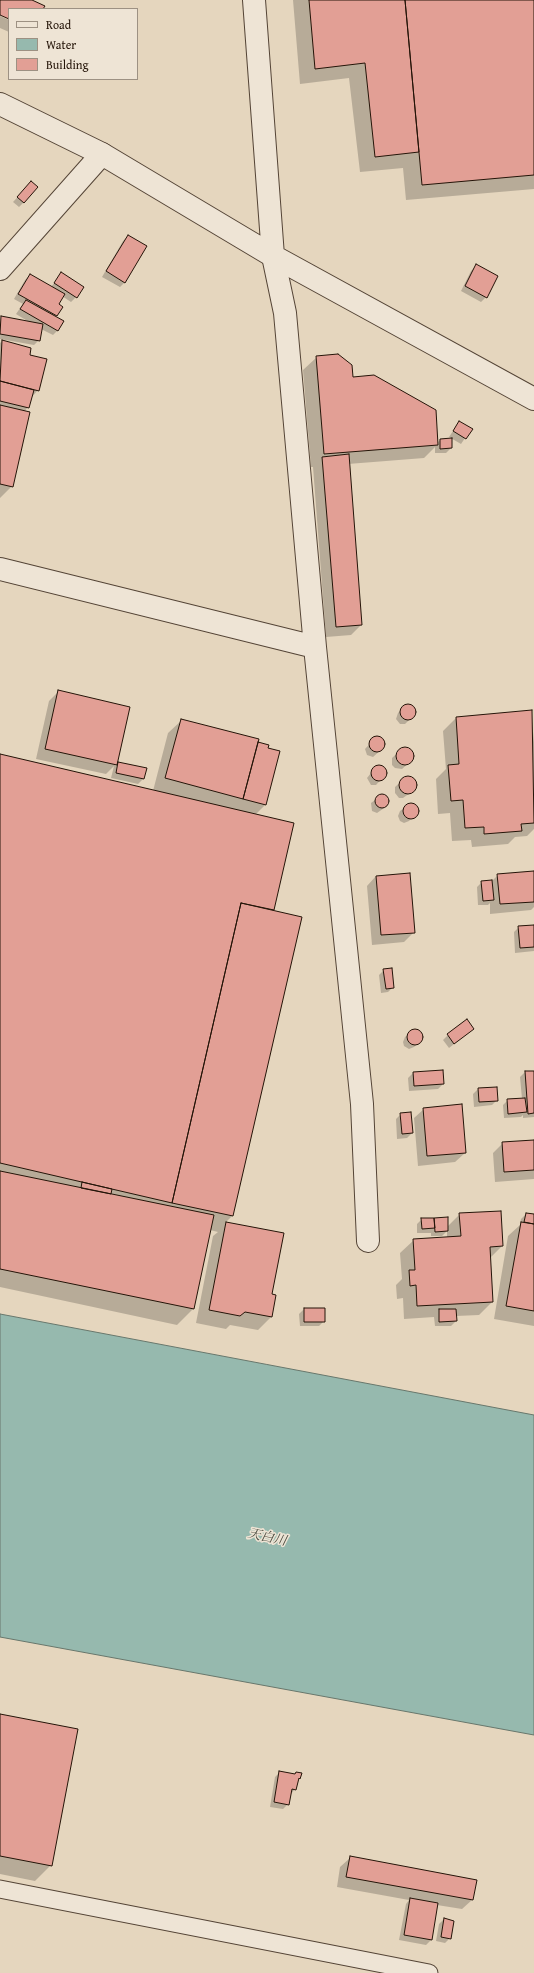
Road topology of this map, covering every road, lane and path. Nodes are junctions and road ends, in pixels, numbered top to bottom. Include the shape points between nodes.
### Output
1 (254, 0) edge
2 (0, 104) edge
3 (102, 154) junction
4 (273, 256) junction
5 (0, 269) edge
6 (534, 399) edge
7 (0, 569) edge
8 (315, 647) junction
9 (368, 1241) dead end
10 (0, 1889) edge
11 (429, 1973) edge

1 - 4 street
2 - 3 street
3 - 4 street
3 - 5 street
4 - 6 street
4 - 8 street via 285,313
7 - 8 street
8 - 9 street via 362,1104
10 - 11 lane

